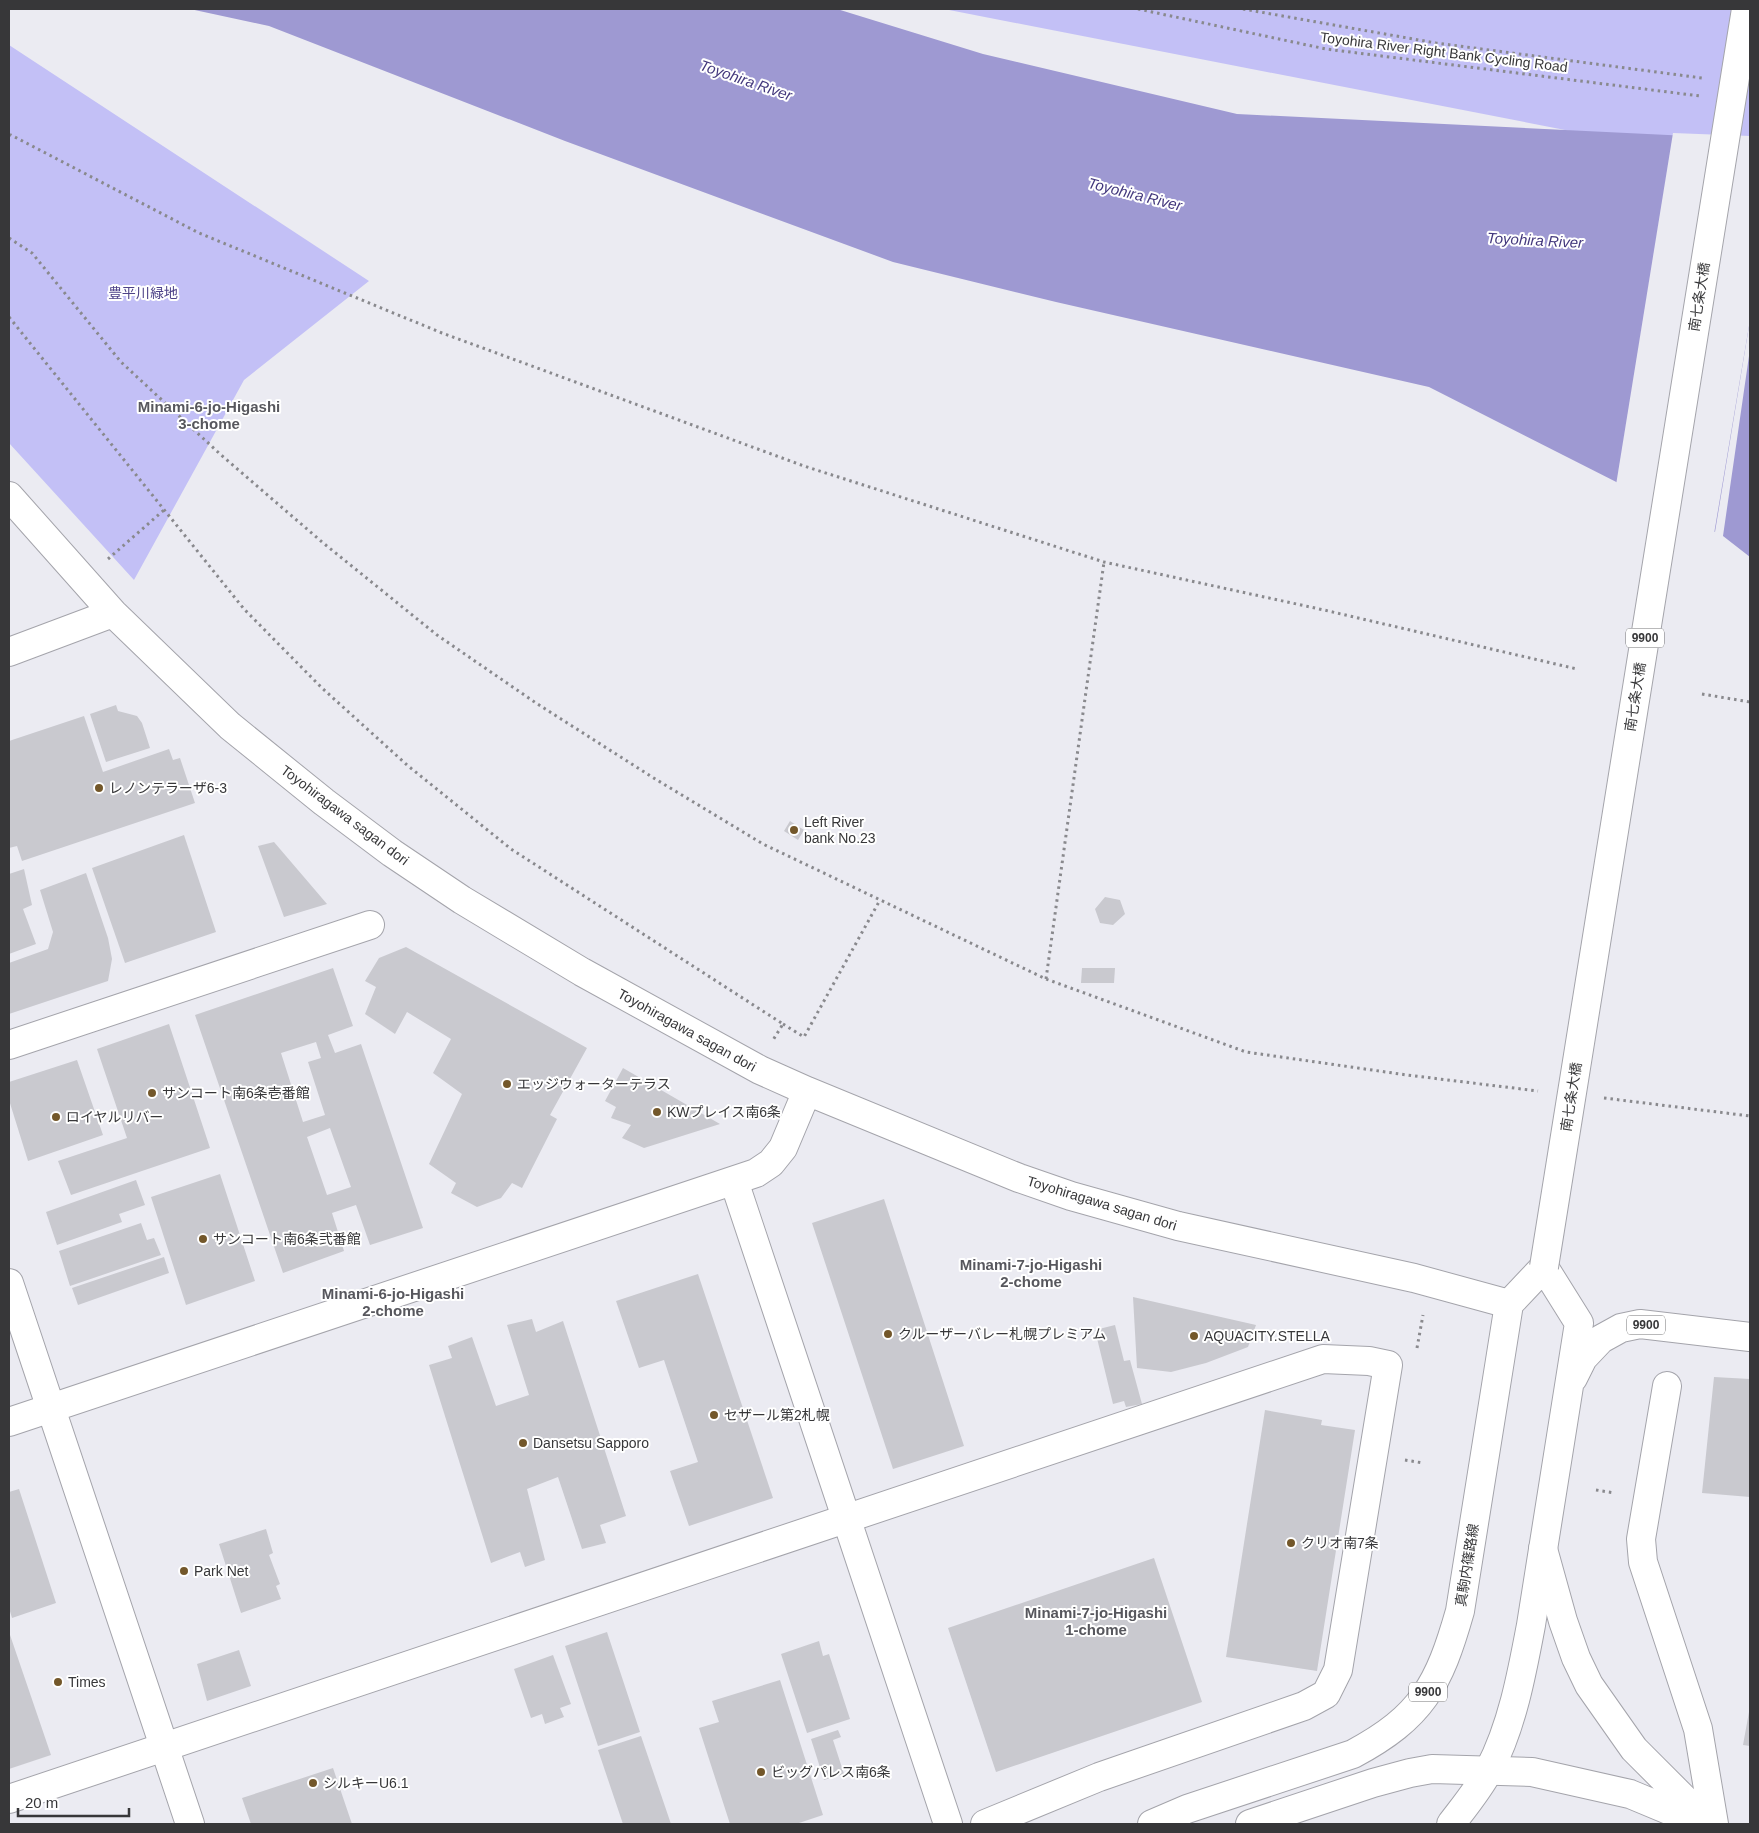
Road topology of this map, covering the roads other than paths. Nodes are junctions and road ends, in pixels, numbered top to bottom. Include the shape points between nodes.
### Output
1 (1746, 9) edge
2 (9, 496) edge
3 (113, 613) junction
4 (9, 652) edge
5 (370, 925) dead end
6 (9, 1045) edge
7 (807, 1091) junction
8 (734, 1181) junction
9 (1544, 1267) junction
10 (9, 1283) edge
11 (1509, 1304) junction
12 (1750, 1337) edge
13 (1569, 1386) junction
14 (1667, 1386) dead end
15 (50, 1408) junction
16 (9, 1422) edge
17 (847, 1520) junction
18 (1543, 1550) junction
19 (164, 1746) junction
20 (1489, 1770) junction
21 (9, 1799) edge
22 (190, 1824) edge
23 (948, 1824) edge
24 (985, 1824) edge
25 (1152, 1824) edge
26 (1250, 1824) edge
27 (1451, 1824) edge
28 (1702, 1824) edge
29 (1710, 1824) edge
30 (1714, 1824) edge

1 - 9 street, 南七条大橋 / 9900, bridge
2 - 3 street, Toyohiragawa sagan dori
3 - 4 street
3 - 7 street, Toyohiragawa sagan dori via 230,726 392,853 462,900 582,972 760,1070
5 - 6 street
7 - 8 street via 782,1148 771,1163
7 - 11 street, Toyohiragawa sagan dori via 1071,1196 1178,1226 1414,1278
8 - 15 street
8 - 17 street
9 - 11 street
9 - 13 street, 9900 via 1579,1323
10 - 15 street
11 - 25 street, 真駒内篠路線 / 9900 via 1460,1611 1438,1676 1422,1701 1400,1724 1353,1754 1187,1809
12 - 13 street, 9900 via 1640,1324 1621,1328 1602,1340 1584,1358
13 - 18 street, 9900
14 - 30 street via 1641,1539 1643,1562 1698,1729
15 - 16 street
15 - 19 street
17 - 19 street
17 - 23 street
17 - 24 street via 1324,1359 1388,1365 1338,1670 1326,1694 1304,1706 1100,1777
18 - 20 street, 9900 via 1522,1671 1504,1734
18 - 29 street via 1566,1630 1589,1685 1634,1750
19 - 21 street
19 - 22 street
20 - 26 street via 1432,1769 1410,1773
20 - 27 street, 9900
20 - 28 street via 1532,1772 1630,1794

